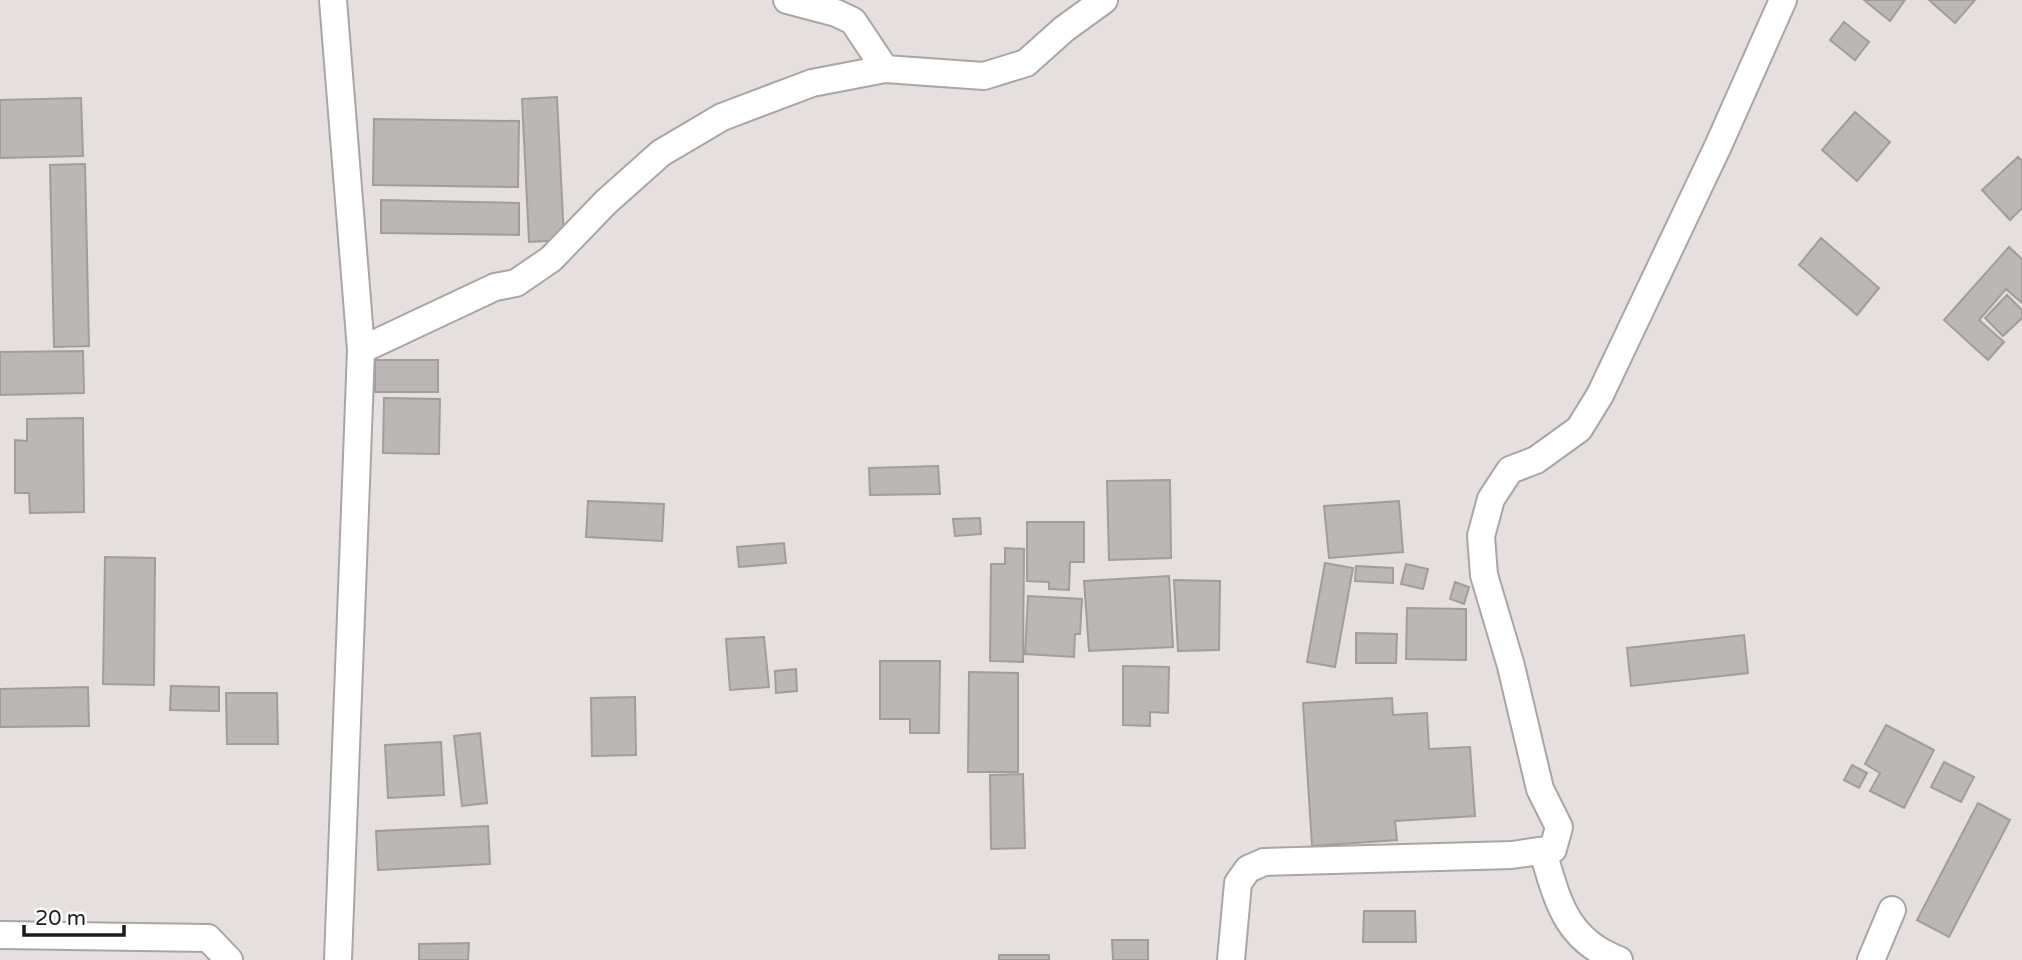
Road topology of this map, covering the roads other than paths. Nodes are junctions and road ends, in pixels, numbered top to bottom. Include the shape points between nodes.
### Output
1 (333, 0) edge
2 (787, 0) edge
3 (1104, 0) edge
4 (1783, 0) edge
5 (885, 69) junction
6 (361, 350) junction
7 (1543, 852) junction
8 (1892, 911) dead end
9 (0, 935) edge
10 (229, 960) edge
11 (338, 960) edge
12 (1231, 960) edge
13 (1619, 960) edge
14 (1871, 960) edge

1 - 6 street
2 - 5 street via 853,21
3 - 5 street via 1026,63 984,76
4 - 7 street via 1600,395 1579,429 1536,460 1510,470 1491,499 1481,536 1483,575 1511,666 1540,789 1559,827 1553,849
5 - 6 street via 812,83 722,117 661,153 551,259 516,283 495,287
6 - 11 street
7 - 12 street via 1264,862 1248,869 1238,883
7 - 13 street via 1567,921 1578,936
8 - 14 street
9 - 10 street via 208,938

